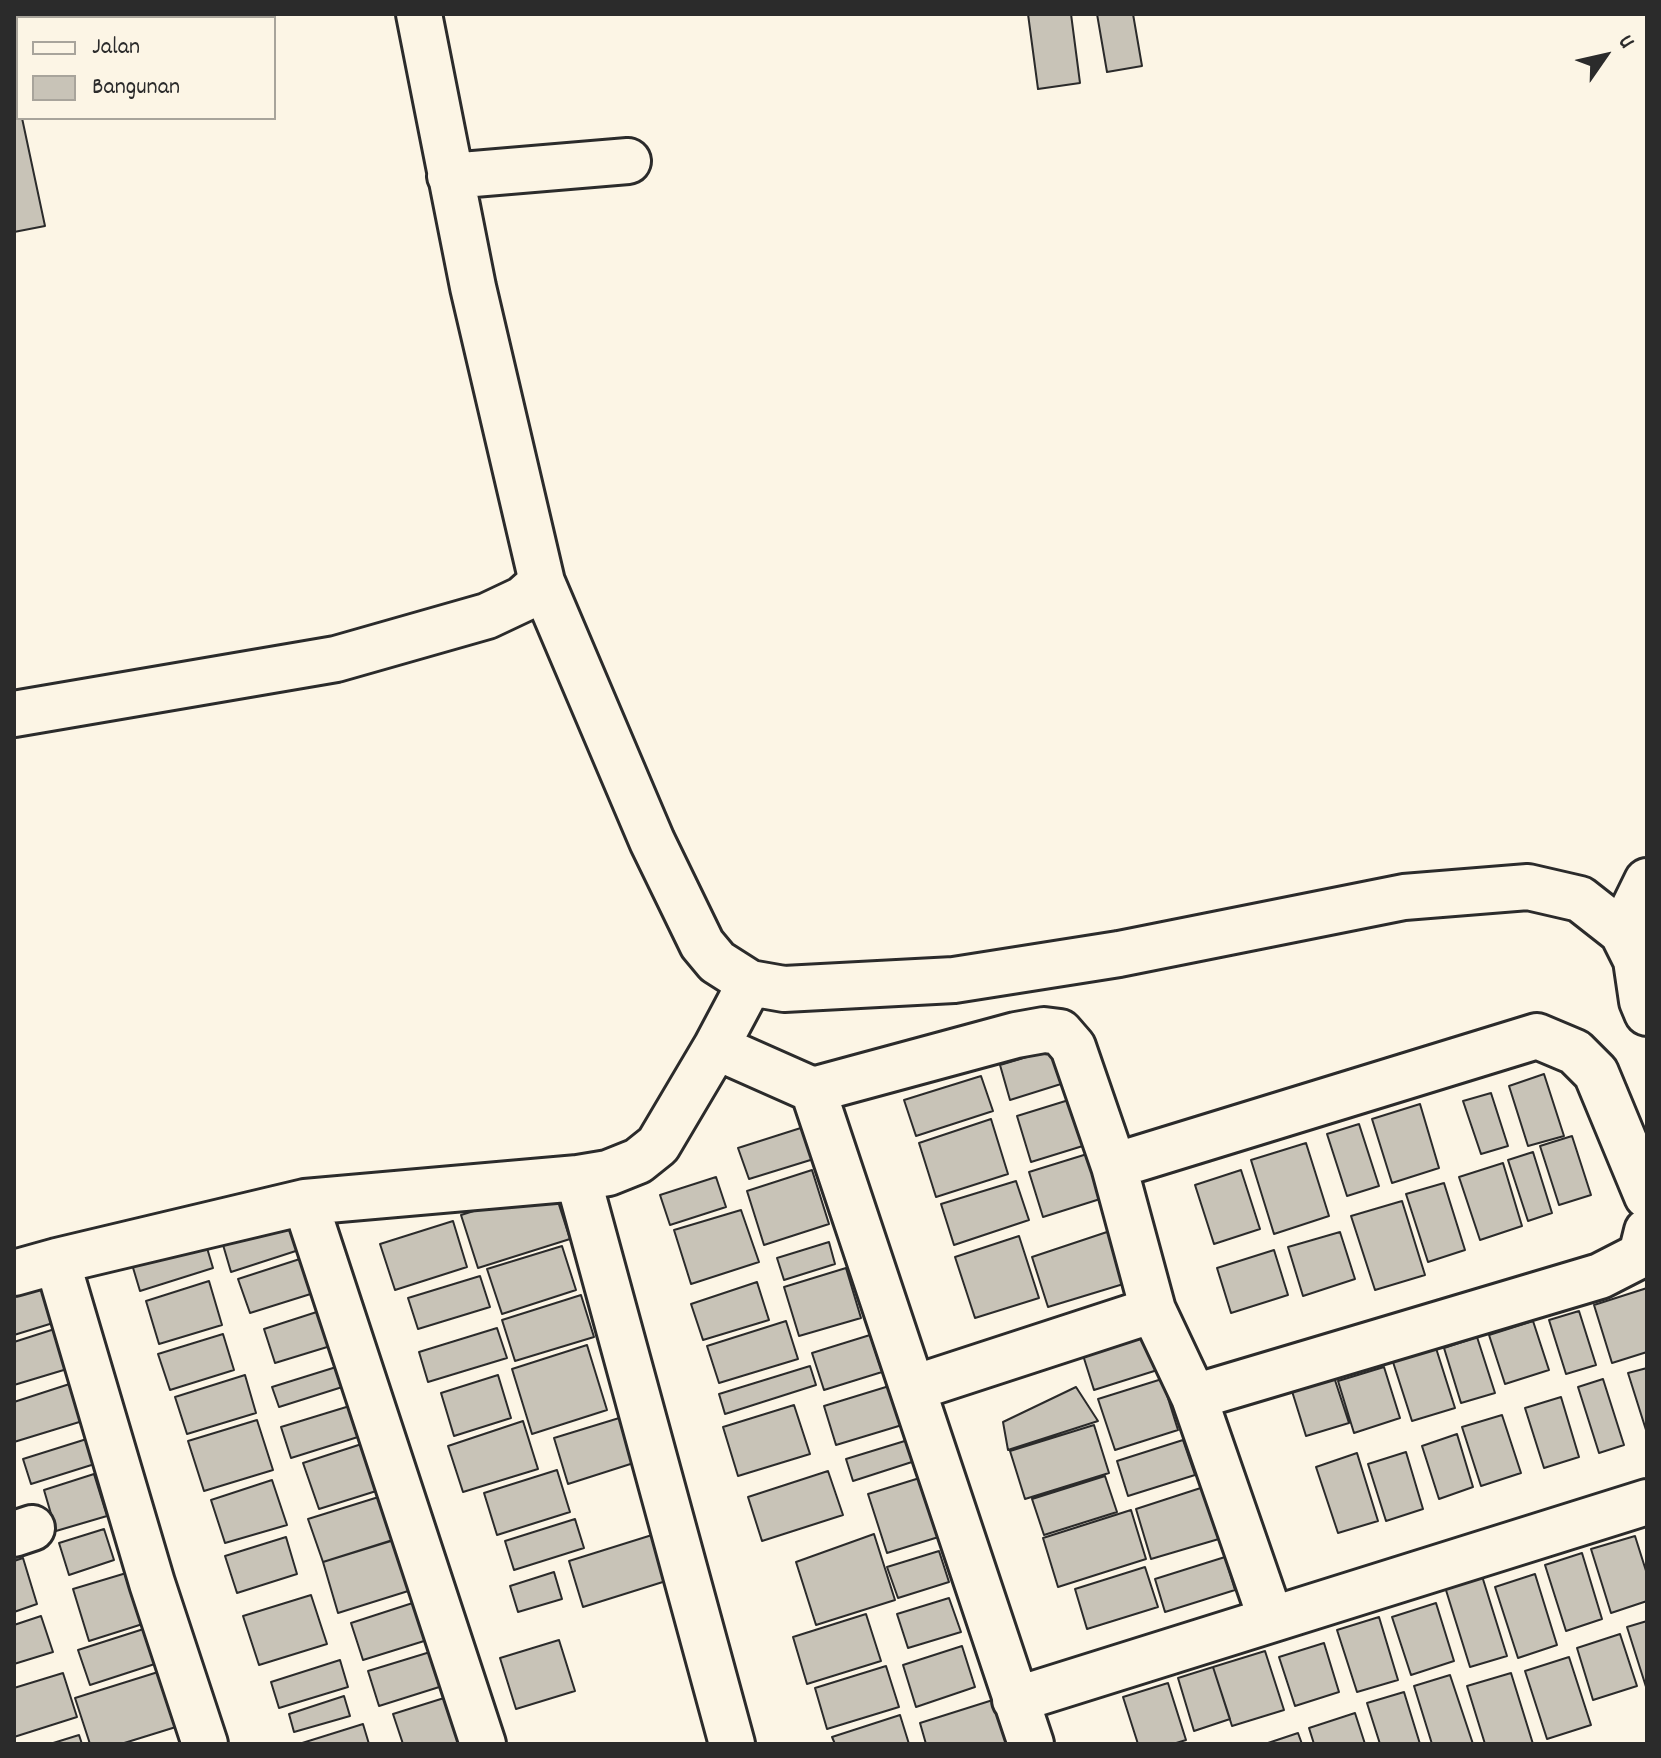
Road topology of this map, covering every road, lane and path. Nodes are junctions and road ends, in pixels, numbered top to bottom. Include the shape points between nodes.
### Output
1 (419, 14) edge
2 (628, 161) dead end
3 (450, 176) junction
4 (542, 582) junction
5 (14, 714) edge
6 (1647, 881) edge
7 (1622, 932) junction
8 (750, 983) junction
9 (1647, 1013) edge
10 (716, 1047) junction
11 (813, 1090) junction
12 (1114, 1166) junction
13 (578, 1178) junction
14 (1647, 1196) edge
15 (305, 1202) junction
16 (1647, 1231) edge
17 (57, 1261) junction
18 (14, 1273) edge
19 (1153, 1310) junction
20 (914, 1388) junction
21 (1194, 1397) junction
22 (1647, 1502) edge
23 (1271, 1619) junction
24 (1015, 1700) junction
25 (205, 1744) edge
26 (483, 1744) edge
27 (732, 1744) edge
28 (1031, 1744) edge

1 - 3 street
2 - 3 street
3 - 4 street
4 - 5 street via 523,599 487,616 336,659
4 - 8 street via 652,841 702,944 717,962
6 - 7 street
7 - 8 street via 1580,899 1528,887 1404,897 1119,954 954,980 784,989
7 - 9 street via 1636,960
8 - 10 street
10 - 11 street
10 - 13 street via 658,1145 638,1161
11 - 12 street via 1016,1035 1060,1032 1073,1047
11 - 20 street
12 - 14 street via 1537,1036 1575,1052 1596,1073
12 - 19 street
13 - 15 street
13 - 27 street
15 - 17 street
15 - 26 street
16 - 21 street via 1641,1255 1600,1276
17 - 18 street
17 - 25 street
19 - 20 street
19 - 21 street
20 - 24 street
21 - 23 street
22 - 23 street
23 - 24 street
24 - 28 street

